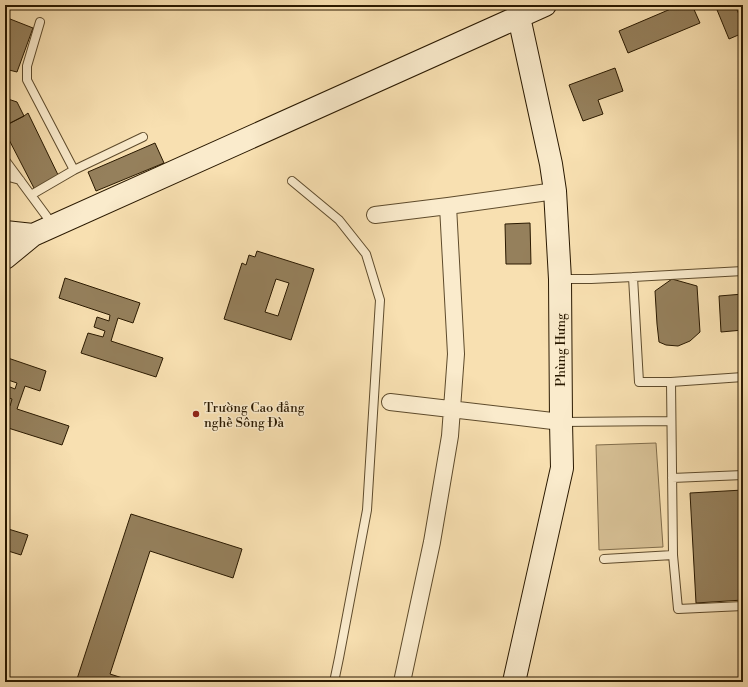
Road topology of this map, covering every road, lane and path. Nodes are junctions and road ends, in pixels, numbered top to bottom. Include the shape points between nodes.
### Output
1 (545, 5) edge
2 (519, 17) junction
3 (40, 22) dead end
4 (143, 137) dead end
5 (5, 160) edge
6 (74, 170) junction
7 (5, 176) edge
8 (20, 180) junction
9 (292, 181) dead end
10 (555, 191) junction
11 (31, 195) junction
12 (448, 206) junction
13 (375, 215) dead end
14 (53, 225) junction
15 (5, 232) edge
16 (32, 235) junction
17 (5, 258) edge
18 (743, 271) edge
19 (633, 277) junction
20 (560, 279) junction
21 (743, 377) edge
22 (671, 382) junction
23 (390, 402) dead end
24 (452, 409) junction
25 (671, 421) junction
26 (561, 422) junction
27 (743, 475) edge
28 (672, 478) junction
29 (674, 554) junction
30 (604, 559) dead end
31 (743, 606) edge
32 (334, 682) edge
33 (402, 682) edge
34 (514, 682) edge

1 - 2 street
2 - 10 street, Phùng Hưng
2 - 14 street
3 - 6 lane via 27,66 27,80
4 - 6 lane
5 - 8 lane
6 - 11 lane
7 - 8 lane
8 - 11 lane
9 - 32 lane via 340,220 366,254 380,300 368,510
10 - 12 street
10 - 20 street, Phùng Hưng
11 - 14 lane
12 - 13 street
12 - 24 street via 456,354
14 - 16 street
15 - 16 street
16 - 17 street
18 - 19 lane
19 - 20 lane
19 - 22 lane via 639,382
20 - 26 street, Phùng Hưng
21 - 22 lane
22 - 25 lane
23 - 24 street
24 - 26 street
24 - 33 street via 450,436 432,542
25 - 26 lane
25 - 28 lane
26 - 34 street, Phùng Hưng via 562,468
27 - 28 lane
28 - 29 lane
29 - 30 lane
29 - 31 lane via 678,609

